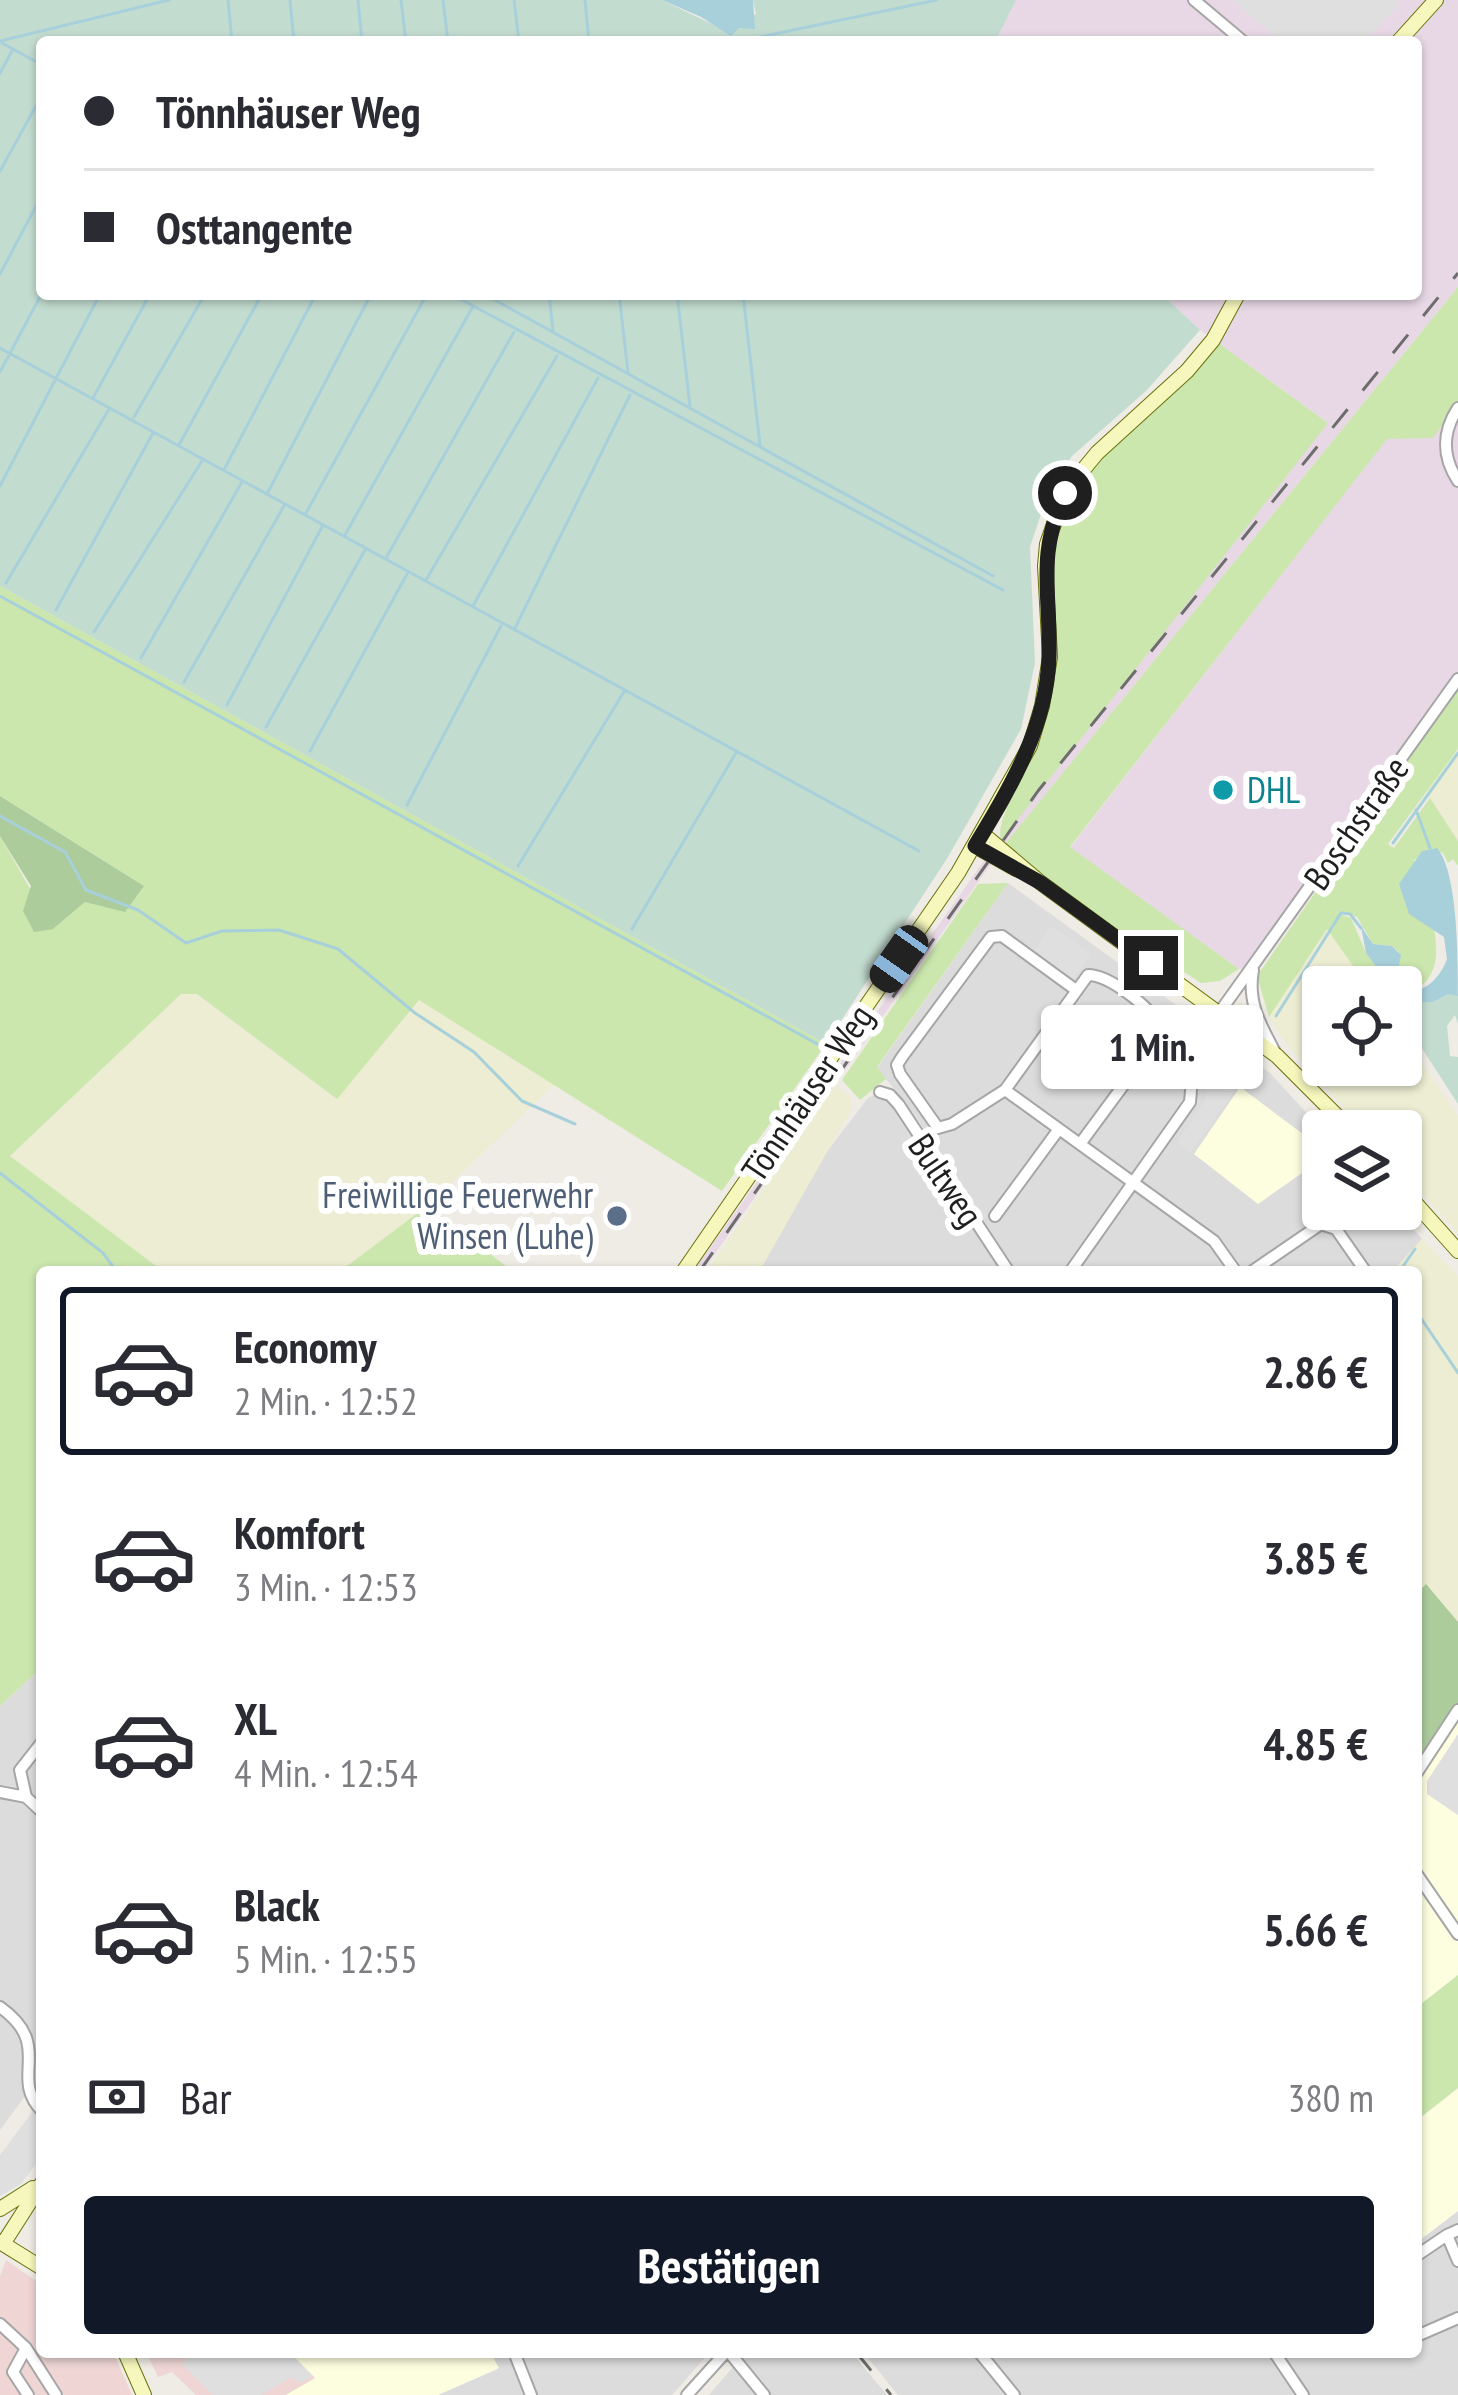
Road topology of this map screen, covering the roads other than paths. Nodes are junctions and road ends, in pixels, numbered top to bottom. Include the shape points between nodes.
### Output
1 (1194, 0) edge
2 (1436, 0) edge
3 (1237, 36) edge
4 (1403, 36) edge
5 (1235, 300) edge
6 (1458, 408) edge
7 (1458, 481) edge
8 (1458, 679) edge
9 (979, 840) junction
10 (1254, 967) junction
11 (1076, 990) junction
12 (1219, 1013) junction
13 (1277, 1056) junction
14 (1005, 1090) junction
15 (880, 1092) dead end
16 (1331, 1110) edge
17 (1059, 1129) junction
18 (1080, 1144) junction
19 (1132, 1180) junction
20 (1422, 1210) edge
21 (995, 1216) dead end
22 (1458, 1251) edge
23 (687, 1266) edge
24 (1005, 1266) edge
25 (1074, 1266) edge
26 (1232, 1266) edge
27 (1260, 1266) edge
28 (1362, 1266) edge
29 (1458, 1710) edge
30 (36, 1749) edge
31 (1422, 1765) edge
32 (0, 1792) edge
33 (26, 1797) junction
34 (36, 1806) edge
35 (1422, 1882) edge
36 (1458, 1934) edge
37 (0, 2007) edge
38 (36, 2104) edge
39 (36, 2186) edge
40 (36, 2191) edge
41 (0, 2209) edge
42 (1453, 2232) edge
43 (1, 2246) edge
44 (1422, 2252) edge
45 (1458, 2261) edge
46 (36, 2265) edge
47 (1458, 2318) edge
48 (0, 2324) edge
49 (1422, 2334) edge
50 (26, 2348) junction
51 (128, 2358) edge
52 (516, 2358) edge
53 (722, 2358) edge
54 (733, 2358) edge
55 (985, 2358) edge
56 (1278, 2358) edge
57 (28, 2395) edge
58 (56, 2395) edge
59 (144, 2395) edge
60 (531, 2395) edge
61 (687, 2395) edge
62 (764, 2395) edge
63 (1015, 2395) edge
64 (1303, 2395) edge

1 - 3 street
2 - 4 main road
5 - 9 main road, Tönnhäuser Weg via 1187,371 1096,453 1065,493 1047,544 1042,706 1030,746
6 - 7 street via 1445,440
8 - 10 street, Boschstraße
9 - 12 main road
9 - 23 main road, Tönnhäuser Weg
10 - 12 street, Boschstraße
10 - 13 street via 1251,998
11 - 14 street
11 - 14 street via 1003,936 991,937 897,1065 944,1128
11 - 18 street via 1093,973 1158,1023
12 - 13 main road
12 - 19 street, Boschstraße via 1198,1044 1190,1102
13 - 16 main road
14 - 17 street
15 - 24 street, Bultweg via 899,1106
17 - 18 street
17 - 21 street
18 - 19 street
19 - 25 street
19 - 26 street via 1214,1241
20 - 22 main road
27 - 28 street via 1321,1224 1336,1229
29 - 31 street
30 - 33 street via 20,1769
32 - 33 street
33 - 34 street
35 - 36 street
37 - 38 street via 27,2035 27,2086
39 - 41 main road
40 - 43 main road
42 - 44 street
42 - 45 street
43 - 46 main road
47 - 49 street
48 - 50 street
50 - 57 street via 13,2372
50 - 58 street
51 - 59 main road
52 - 60 street
53 - 61 street
54 - 62 street
55 - 63 street
56 - 64 street

